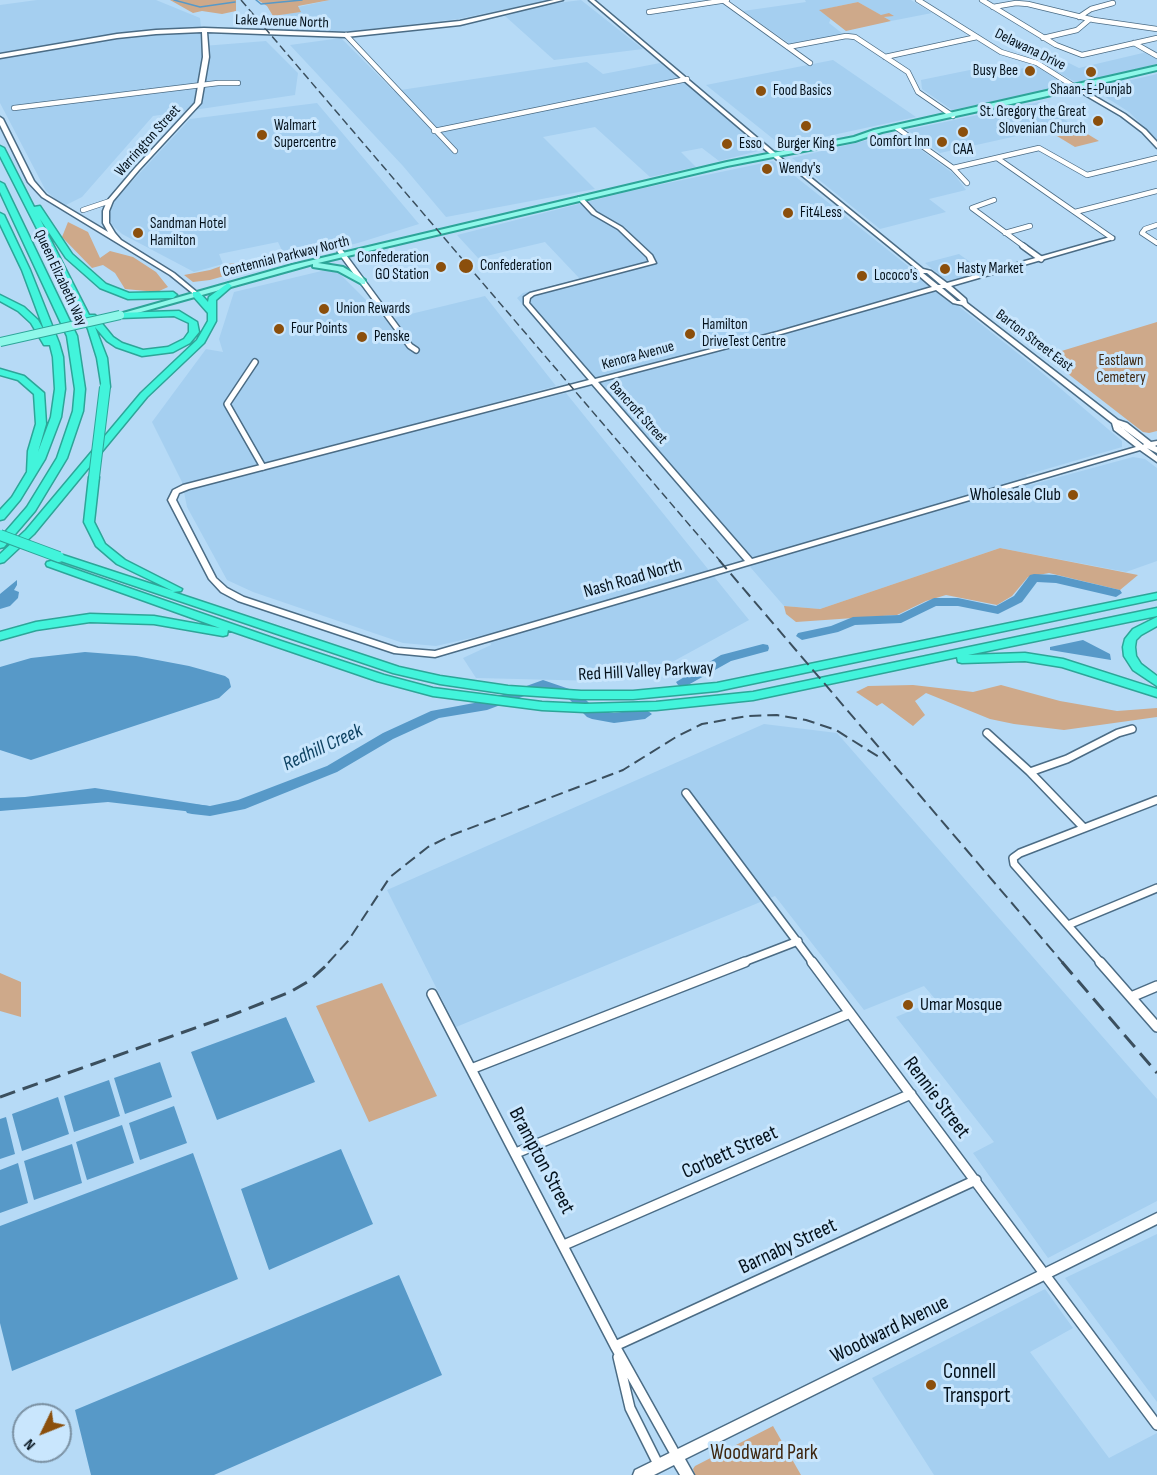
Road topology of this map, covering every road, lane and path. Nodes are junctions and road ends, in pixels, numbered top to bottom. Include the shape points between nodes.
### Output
1 (561, 0) edge
2 (591, 0) edge
3 (675, 0) edge
4 (726, 0) edge
5 (918, 0) edge
6 (981, 0) edge
7 (1113, 3) dead end
8 (684, 6) junction
9 (993, 7) junction
10 (650, 12) dead end
11 (1079, 16) junction
12 (1090, 19) junction
13 (1157, 29) edge
14 (204, 30) junction
15 (346, 35) junction
16 (977, 37) junction
17 (1044, 38) junction
18 (1157, 38) edge
19 (1134, 43) junction
20 (788, 47) junction
21 (0, 56) edge
22 (1157, 56) edge
23 (885, 57) junction
24 (810, 63) dead end
25 (1157, 70) edge
26 (687, 79) junction
27 (238, 83) dead end
28 (201, 86) junction
29 (1078, 88) junction
30 (14, 108) dead end
31 (953, 116) junction
32 (0, 119) edge
33 (897, 128) junction
34 (434, 131) junction
35 (1157, 146) edge
36 (0, 148) edge
37 (454, 151) dead end
38 (777, 153) junction
39 (997, 158) junction
40 (1157, 158) edge
41 (953, 168) junction
42 (967, 183) dead end
43 (0, 184) edge
44 (21, 191) junction
45 (1157, 191) edge
46 (580, 198) junction
47 (994, 200) dead end
48 (110, 201) junction
49 (83, 210) dead end
50 (1076, 212) junction
51 (0, 215) edge
52 (1157, 225) edge
53 (1030, 226) dead end
54 (1005, 232) junction
55 (1112, 238) joint
56 (1157, 243) edge
57 (128, 248) junction
58 (341, 253) junction
59 (1041, 259) junction
60 (292, 267) junction
61 (921, 270) junction
62 (362, 282) junction
63 (228, 286) junction
64 (946, 286) junction
65 (937, 288) junction
66 (194, 292) junction
67 (175, 297) junction
68 (0, 298) edge
69 (964, 304) junction
70 (84, 312) junction
71 (119, 313) junction
72 (212, 313) junction
73 (0, 340) edge
74 (416, 350) dead end
75 (58, 357) junction
76 (255, 362) dead end
77 (0, 372) edge
78 (593, 382) junction
79 (1152, 447) edge
80 (1157, 460) edge
81 (263, 467) junction
82 (30, 477) junction
83 (172, 496) joint
84 (0, 517) edge
85 (0, 535) edge
86 (0, 545) edge
87 (0, 560) edge
88 (55, 560) junction
89 (750, 562) junction
90 (1157, 596) edge
91 (212, 608) junction
92 (1157, 612) edge
93 (1157, 621) edge
94 (0, 636) edge
95 (277, 644) junction
96 (937, 659) junction
97 (1157, 682) edge
98 (1157, 693) edge
99 (1132, 729) dead end
100 (987, 733) dead end
101 (1030, 772) junction
102 (686, 793) dead end
103 (1157, 800) edge
104 (1083, 827) junction
105 (1157, 888) edge
106 (1068, 924) junction
107 (798, 941) junction
108 (1157, 986) edge
109 (432, 994) dead end
110 (1131, 997) junction
111 (850, 1013) junction
112 (1157, 1028) edge
113 (471, 1069) junction
114 (911, 1094) junction
115 (516, 1153) junction
116 (976, 1180) junction
117 (1157, 1218) edge
118 (564, 1245) junction
119 (1046, 1274) junction
120 (615, 1346) junction
121 (1157, 1425) edge
122 (677, 1457) junction
123 (662, 1470) edge
124 (640, 1475) edge
125 (687, 1475) edge

1 - 15 street, Lake Avenue North via 460,23
2 - 26 street, Barton Street East
3 - 8 street
4 - 8 street
4 - 20 street
5 - 16 street, Delawana Drive
6 - 9 street
7 - 11 street
8 - 10 street
9 - 11 street via 1028,4
9 - 17 street
11 - 12 street
12 - 13 street
12 - 17 street via 1077,30
14 - 15 street, Lake Avenue North
14 - 21 street, Lake Avenue North via 117,36
14 - 28 street, Warrington Street via 206,57
15 - 34 street
16 - 23 street
16 - 29 street, Delawana Drive via 1001,52 1038,63
17 - 19 street via 1082,55
18 - 19 street
19 - 22 street
20 - 23 street via 850,36
20 - 24 street
23 - 31 street via 910,75 918,93
25 - 29 main road, Centennial Parkway North
26 - 34 street
26 - 38 street, Barton Street East
27 - 28 street
28 - 30 street
28 - 48 street, Warrington Street via 200,99 191,113
29 - 31 main road, Centennial Parkway North
29 - 35 street, Delawana Drive via 1144,131
31 - 33 main road, Centennial Parkway North
32 - 57 street via 37,190 53,204
33 - 38 main road, Centennial Parkway North
33 - 41 street
34 - 37 street
36 - 44 highway
38 - 46 main road, Centennial Parkway North
38 - 61 street, Barton Street East
39 - 40 street via 1043,149 1090,175
39 - 41 street
39 - 50 street
41 - 42 street
43 - 86 highway, Queen Elizabeth Way via 72,336 80,389 78,411 62,458 31,509
44 - 67 highway via 33,202 69,256 103,286 128,296
44 - 70 highway
45 - 50 street
46 - 58 main road, Centennial Parkway North
46 - 78 street, Bancroft Street via 594,213 620,228 650,256 652,263 537,292 525,300
47 - 54 street via 972,208
48 - 49 street, Warrington Street
48 - 57 street via 106,223
50 - 55 street
51 - 75 highway, Queen Elizabeth Way via 26,270
52 - 56 street via 1142,233
53 - 54 street
54 - 59 street
55 - 59 street, Kenora Avenue
57 - 66 street
58 - 60 main road, Centennial Parkway North
58 - 62 street
58 - 66 main road, Centennial Parkway North
59 - 64 street, Kenora Avenue
60 - 62 main road via 332,266
60 - 63 main road, Centennial Parkway North
61 - 64 street, Barton Street East
61 - 65 street, Barton Street East via 920,274
62 - 74 street
63 - 66 main road, Centennial Parkway North
63 - 72 highway via 215,295
64 - 65 street, Kenora Avenue
64 - 69 street, Barton Street East
65 - 69 street, Barton Street East
65 - 78 street, Kenora Avenue
66 - 67 main road, Centennial Parkway North
66 - 72 highway
67 - 71 main road, Centennial Parkway North
68 - 75 highway via 35,322 50,352
69 - 79 street, Barton Street East via 1115,422 1117,428
70 - 71 highway via 94,318 110,339 142,353 170,350 194,332 193,322 176,313
70 - 91 highway, bridge via 102,358 105,387 89,522 101,546 121,562
71 - 73 main road, Centennial Parkway North, bridge
72 - 87 highway via 210,328 201,341 144,395 30,532
75 - 82 highway, Queen Elizabeth Way via 60,389 56,417
76 - 81 street via 227,404
77 - 82 highway via 21,378 39,393 41,424
78 - 81 street, Kenora Avenue
78 - 89 street, Bancroft Street
79 - 80 street, Barton Street East
79 - 89 street, Nash Road North
81 - 83 street, Kenora Avenue via 186,487
82 - 84 highway, Queen Elizabeth Way
83 - 89 street, Nash Road North via 213,579 224,590 397,651 423,654 447,652
85 - 88 highway, bridge
86 - 88 highway
88 - 91 highway
88 - 95 highway
90 - 91 highway, Red Hill Valley Parkway via 717,687 633,695 508,690 440,680 349,655
92 - 96 highway, Red Hill Valley Parkway
93 - 97 highway via 1137,632 1129,647 1137,667
94 - 95 highway via 65,621 125,618 183,624
95 - 96 highway, Red Hill Valley Parkway via 433,692 585,708 656,706 753,696
96 - 98 highway via 1043,659
99 - 101 street
100 - 101 street
101 - 104 street
102 - 107 street, Rennie Street
103 - 104 street
104 - 106 street via 1013,858 1014,864
105 - 106 street
106 - 110 street
107 - 111 street, Rennie Street
107 - 113 street
108 - 110 street
109 - 113 street, Brampton Street
110 - 112 street
111 - 114 street, Rennie Street
111 - 115 street
113 - 115 street, Brampton Street
114 - 116 street, Rennie Street
114 - 118 street, Corbett Street
115 - 118 street, Brampton Street
116 - 119 street, Rennie Street
116 - 120 street, Barnaby Street
117 - 119 street, Woodward Avenue
118 - 120 street, Brampton Street
119 - 121 street, Rennie Street
119 - 122 street, Woodward Avenue
120 - 122 street, Brampton Street
120 - 123 street, Brampton Street via 630,1408
122 - 123 street, Woodward Avenue
122 - 125 street, Brampton Street
123 - 124 street, Woodward Avenue

